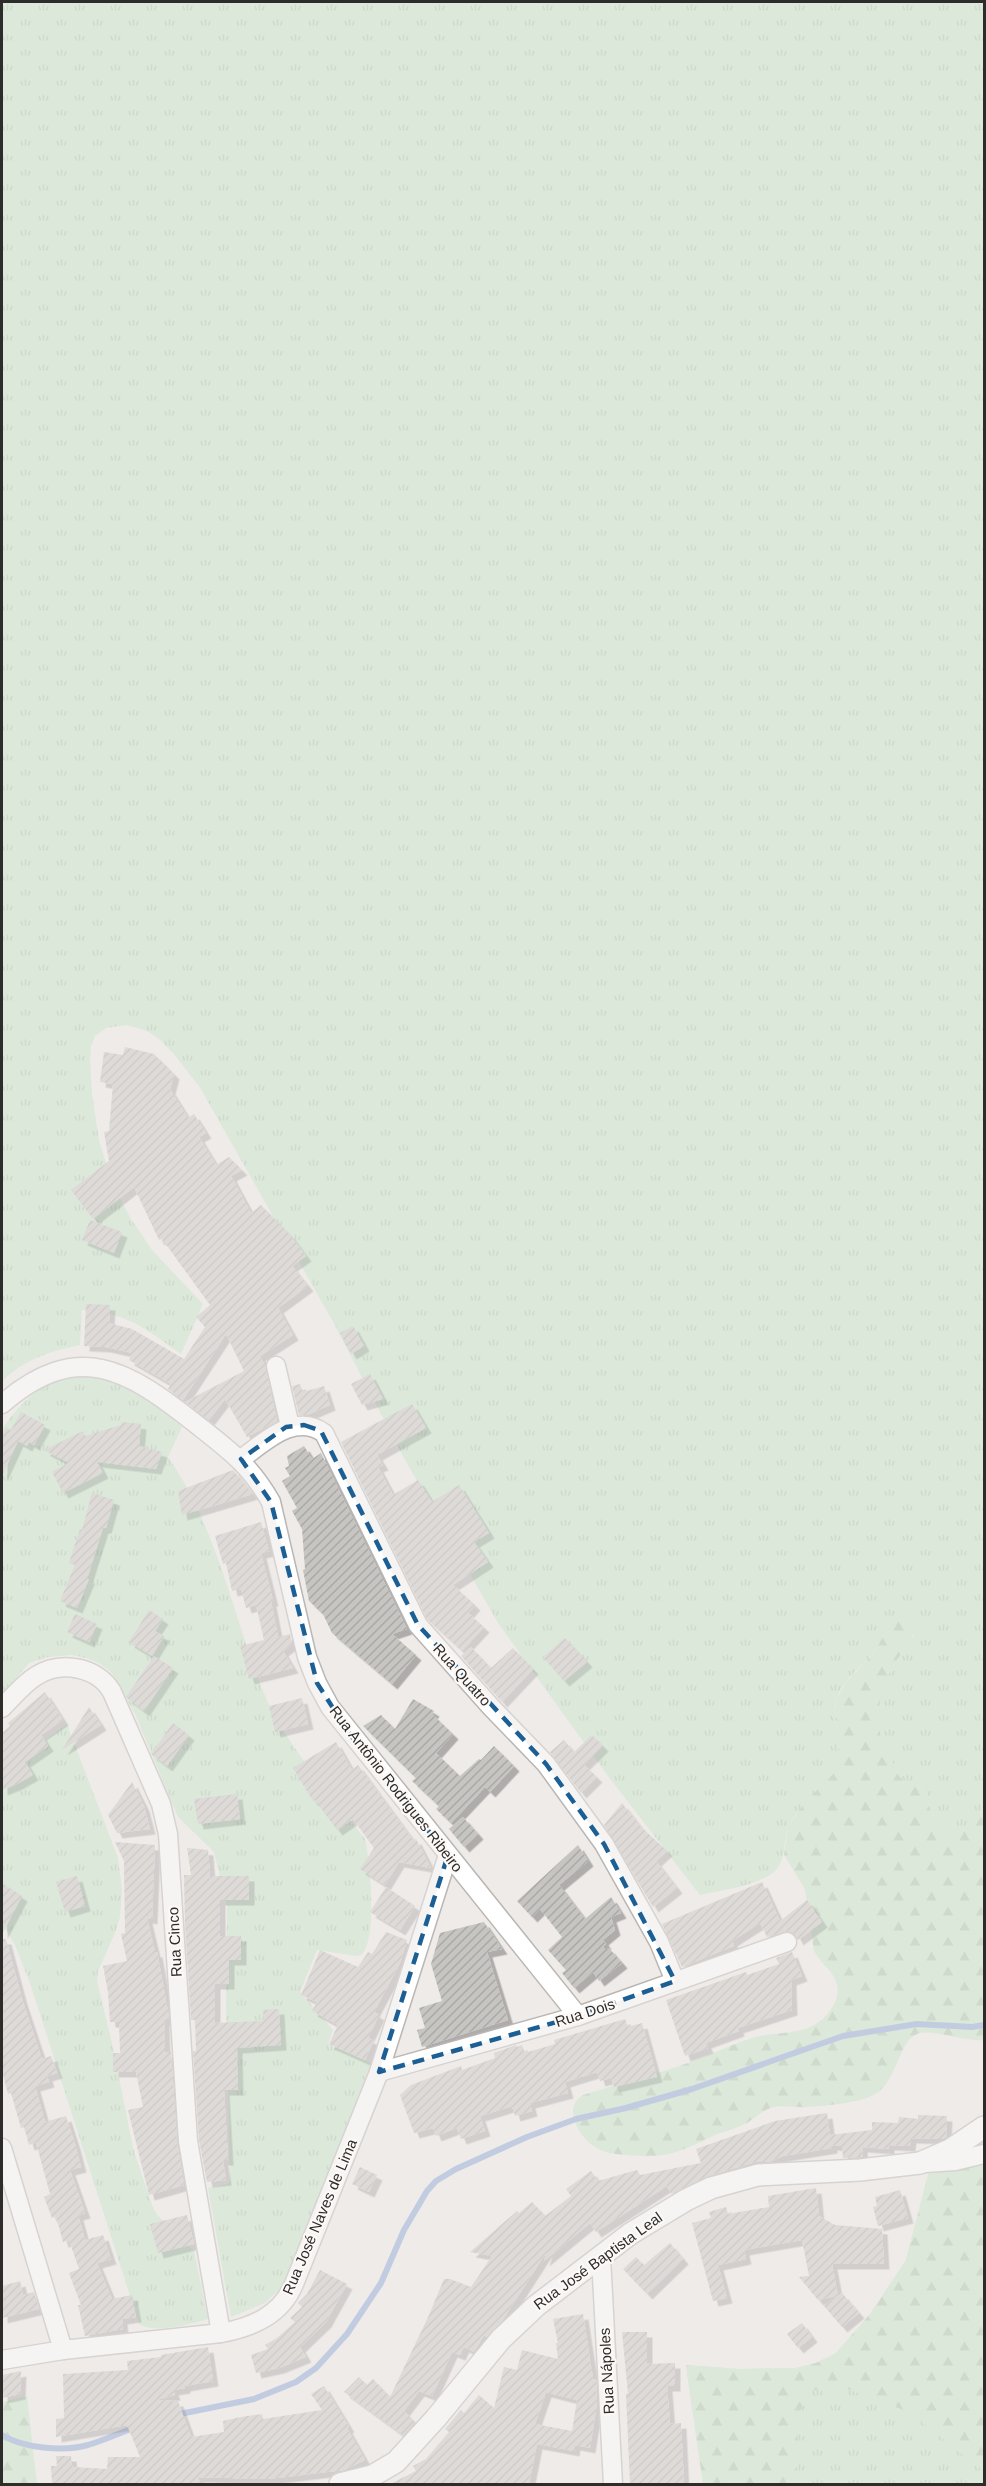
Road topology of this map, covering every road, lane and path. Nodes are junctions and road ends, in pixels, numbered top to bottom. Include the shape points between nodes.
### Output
1 (276, 1366) dead end
2 (2, 1404) edge
3 (291, 1426) junction
4 (241, 1459) junction
5 (2, 1708) edge
6 (448, 1855) junction
7 (787, 1942) dead end
8 (675, 1981) junction
9 (578, 2016) junction
10 (380, 2072) junction
11 (984, 2127) edge
12 (2, 2148) edge
13 (984, 2154) edge
14 (920, 2163) junction
15 (601, 2257) junction
16 (221, 2333) junction
17 (63, 2350) junction
18 (2, 2360) edge
19 (340, 2484) edge
20 (614, 2484) edge

1 - 3 street
2 - 4 street, Rua Antônio Rodrigues Ribeiro via 19,1389 56,1371 74,1367 115,1372 150,1388
3 - 4 street
3 - 8 street, Rua Quatro via 309,1426 324,1433 418,1625 546,1764 604,1844
4 - 6 street, Rua Antônio Rodrigues Ribeiro via 271,1502 316,1683 349,1733
5 - 16 street, Rua Cinco via 42,1672 66,1668 94,1674 112,1692 161,1804 170,1854 188,2141
6 - 9 street, Rua Antônio Rodrigues Ribeiro
6 - 10 street, Rua José Naves de Lima
7 - 8 street, Rua Dois
8 - 9 street, Rua Dois
9 - 10 street, Rua Dois
10 - 16 street, Rua José Naves de Lima via 289,2294 278,2309 261,2320
11 - 14 street, Rua José Baptista Leal via 950,2150
12 - 17 street
13 - 14 street via 956,2162
14 - 15 street, Rua José Baptista Leal via 861,2170 786,2172 736,2180 686,2200
15 - 19 street, Rua José Baptista Leal via 536,2306 501,2339 396,2462 372,2476
15 - 20 street, Rua Nápoles
16 - 17 street, Rua José Naves de Lima
17 - 18 street, Rua José Naves de Lima

